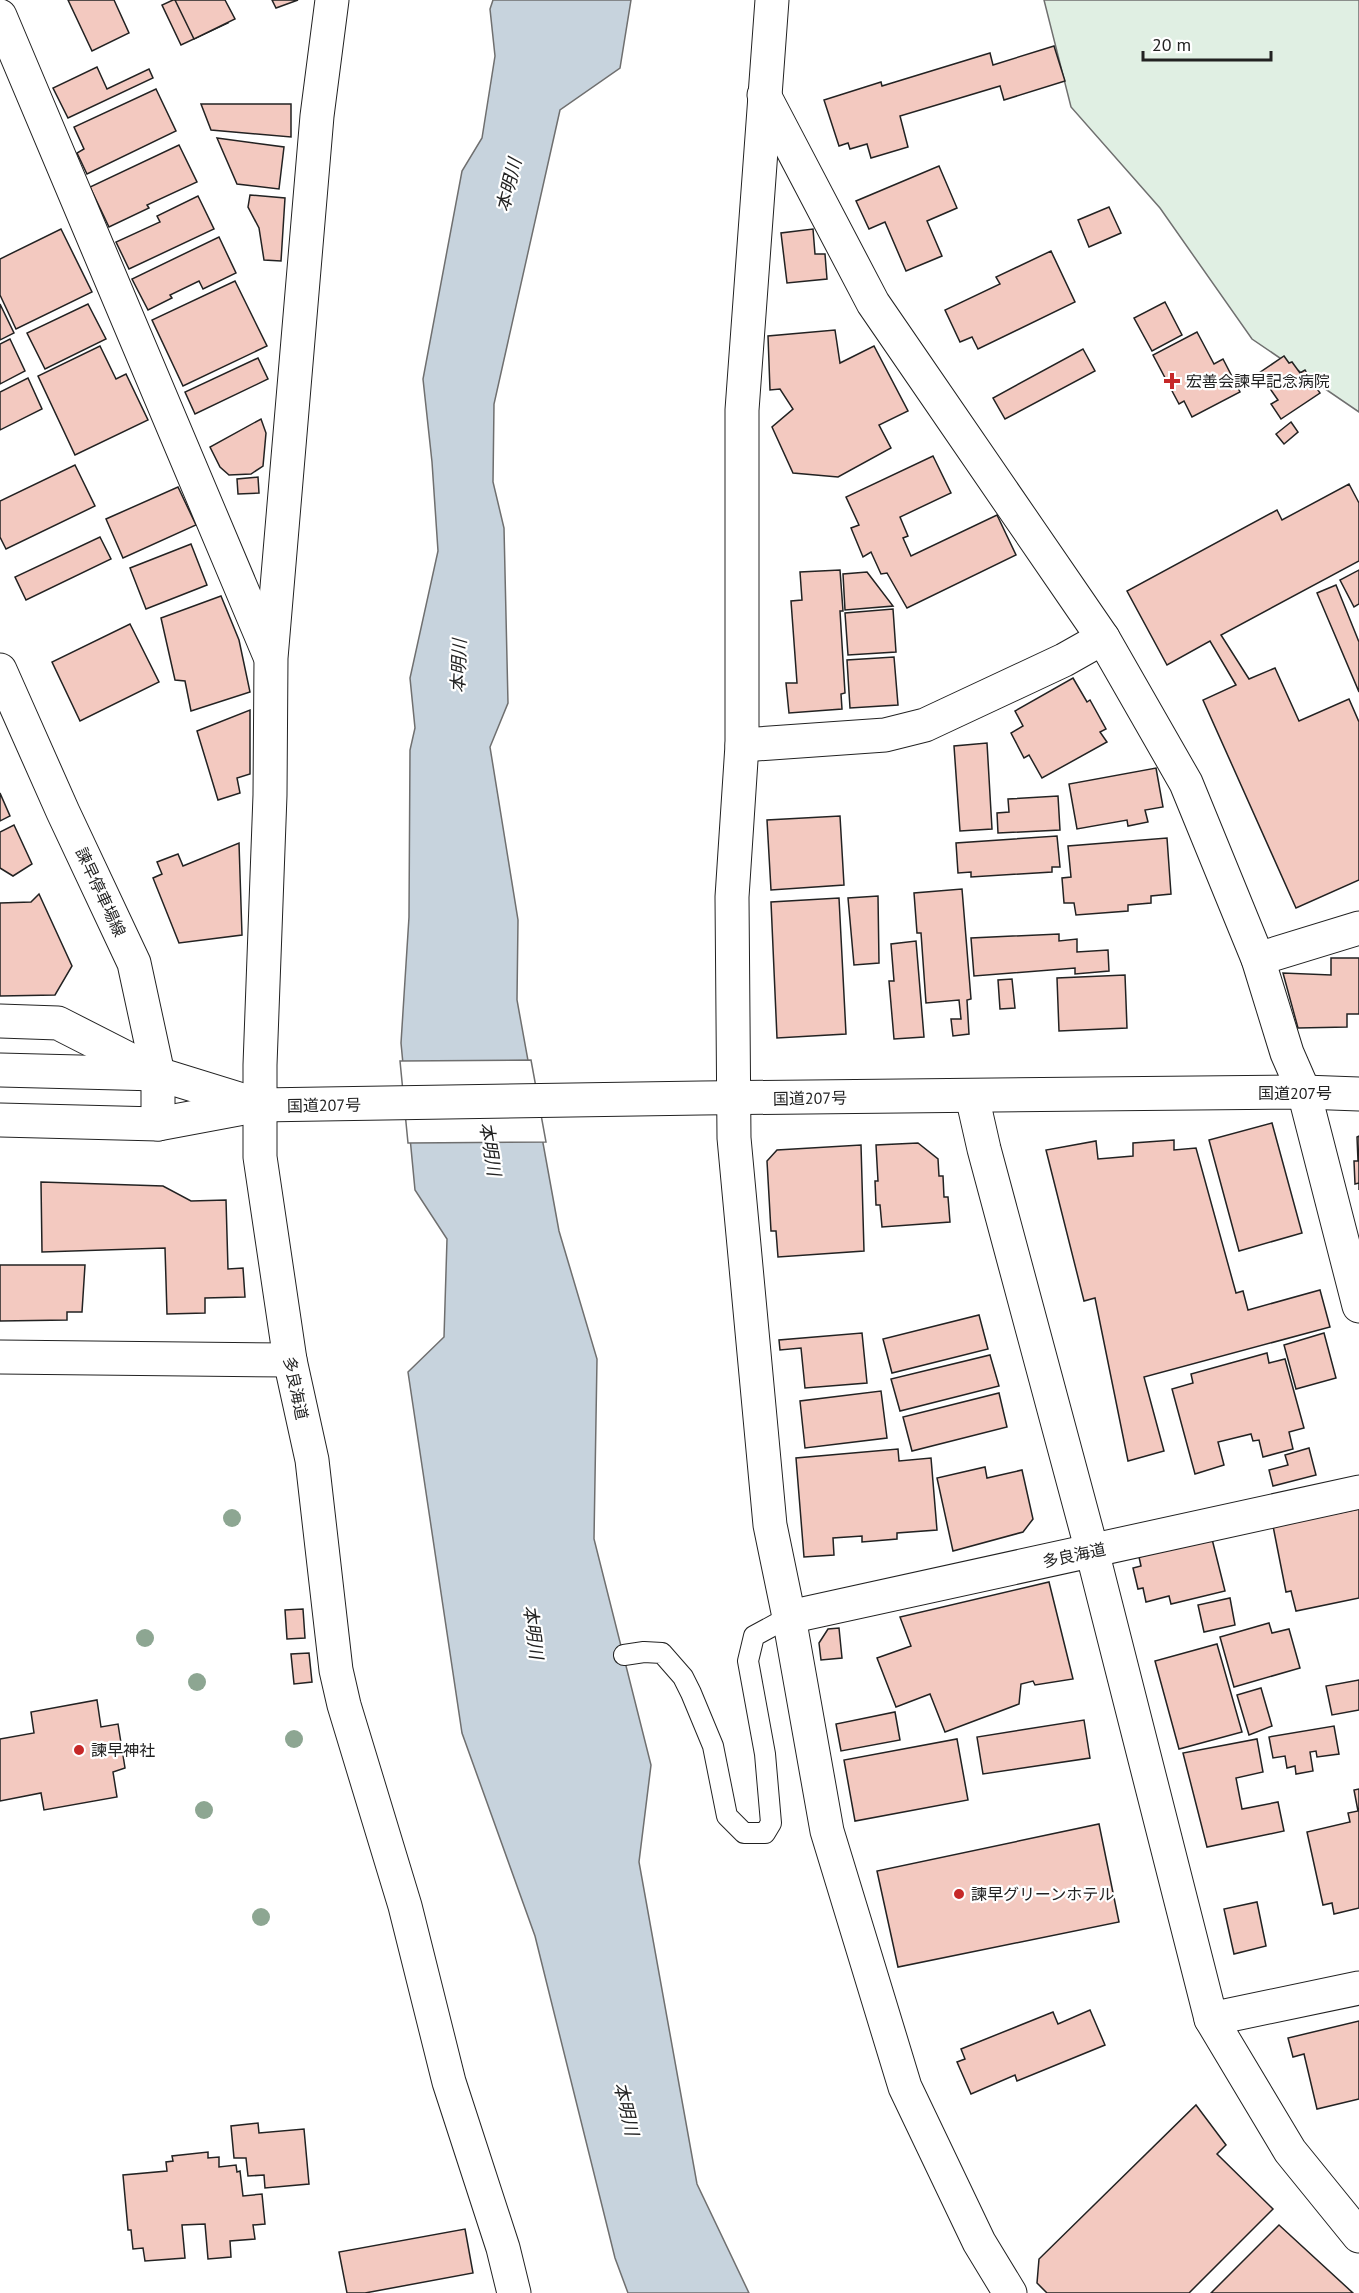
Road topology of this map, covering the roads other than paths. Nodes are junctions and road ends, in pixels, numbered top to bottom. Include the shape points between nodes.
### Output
1 (332, 0) edge
2 (772, 0) edge
3 (0, 16) edge
4 (764, 95) junction
5 (1103, 638) junction
6 (271, 658) junction
7 (0, 670) edge
8 (742, 745) junction
9 (1359, 928) edge
10 (1258, 959) junction
11 (0, 1021) edge
12 (0, 1070) edge
13 (158, 1074) junction
14 (1304, 1092) junction
15 (1359, 1094) edge
16 (972, 1096) junction
17 (735, 1099) junction
18 (268, 1105) junction
19 (0, 1120) edge
20 (158, 1124) junction
21 (1359, 1306) edge
22 (0, 1357) edge
23 (290, 1360) junction
24 (1359, 1492) edge
25 (1092, 1551) junction
26 (789, 1617) junction
27 (624, 1655) dead end
28 (1359, 1989) edge
29 (1211, 2019) junction
30 (1359, 2236) edge
31 (514, 2293) edge
32 (1010, 2293) edge

1 - 6 main road, 多良海道 via 317,116
2 - 4 main road
3 - 6 main road
4 - 5 main road via 873,303
4 - 8 main road via 742,410
5 - 8 main road via 926,725 885,735
5 - 10 main road via 1186,783
6 - 18 main road, 多良海道 via 263,935
7 - 13 main road, 諫早停車場線 via 134,963
8 - 17 main road via 732,897
9 - 10 main road
10 - 14 main road via 1287,1053
11 - 13 main road via 58,1023
12 - 13 main road, 国道207号
13 - 18 main road, 国道207号
13 - 20 main road, 諫早停車場線
14 - 15 main road, 国道207号
14 - 16 main road, 国道207号
14 - 21 main road
16 - 17 main road, 国道207号
16 - 25 main road
17 - 18 main road, 国道207号
17 - 26 main road via 734,1138 770,1525
18 - 20 main road, 国道207号
18 - 23 main road, 多良海道 via 260,1157
19 - 20 main road, 国道207号
22 - 23 main road
23 - 31 main road, 多良海道 via 312,1460 336,1670 344,1705 405,1906 449,2082
24 - 25 main road, 多良海道
25 - 26 main road, 多良海道
25 - 29 main road
26 - 27 lane via 754,1636 748,1661 765,1754 771,1823 765,1833 744,1833 727,1816 713,1746 683,1677 662,1653
26 - 32 main road via 827,1831 905,2087 979,2242
28 - 29 main road
29 - 30 main road via 1290,2151

